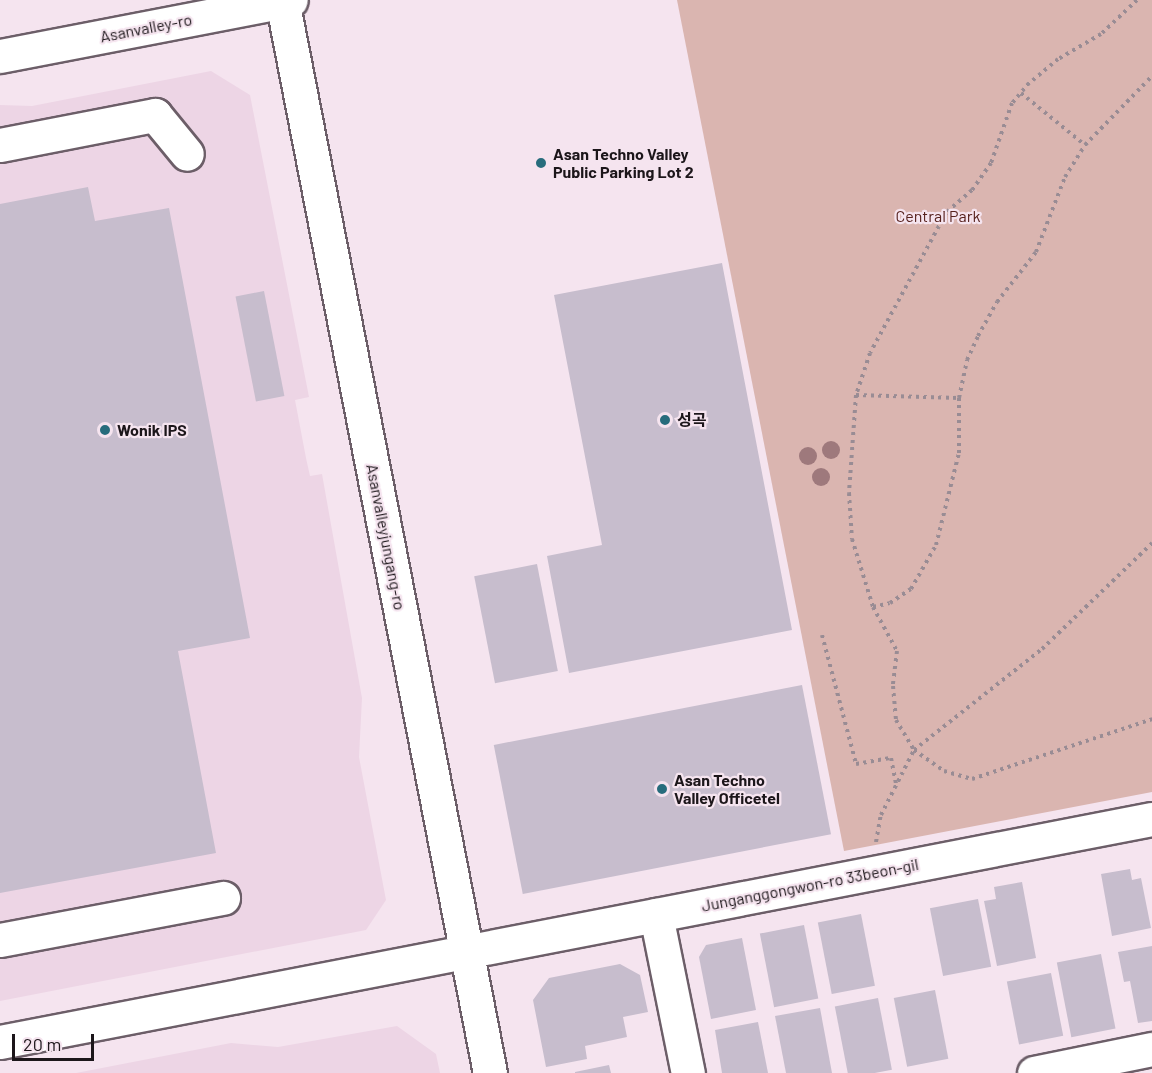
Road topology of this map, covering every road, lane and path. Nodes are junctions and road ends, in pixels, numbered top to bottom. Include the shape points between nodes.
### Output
1 (1137, 0) edge
2 (285, 1) edge
3 (0, 56) edge
4 (1152, 76) edge
5 (1021, 93) junction
6 (0, 145) edge
7 (1085, 145) junction
8 (187, 154) dead end
9 (856, 395) junction
10 (959, 398) junction
11 (1152, 543) edge
12 (873, 607) junction
13 (822, 635) dead end
14 (1152, 719) edge
15 (914, 750) junction
16 (896, 785) junction
17 (1152, 819) edge
18 (876, 845) dead end
19 (223, 898) dead end
20 (656, 915) junction
21 (0, 940) edge
22 (467, 951) junction
23 (0, 1042) edge
24 (1152, 1049) edge
25 (490, 1073) edge
26 (688, 1073) edge
27 (1034, 1073) edge

1 - 5 path via 1101,34 1058,59
2 - 3 street, Asanvalley-ro
2 - 22 street, Asanvalleyjungang-ro
4 - 7 path
5 - 7 path
5 - 9 path via 1012,103 991,163 972,190 946,213 895,302 870,353
6 - 8 street via 155,115
7 - 10 path via 1065,177 1036,252 997,302 978,336 967,360
9 - 10 path
9 - 12 path via 849,493 852,539
10 - 12 path via 959,453 936,545 911,589 890,603
11 - 15 path via 1042,649
12 - 15 path via 897,651 893,686 896,720
13 - 16 path via 856,764 891,758
14 - 15 path via 1103,739 972,779 944,771
15 - 16 path
16 - 18 path via 881,815
17 - 20 street, Junganggongwon-ro 33beon-gil
19 - 21 street
20 - 22 street, Junganggongwon-ro 33beon-gil
20 - 26 street
22 - 23 street, Junganggongwon-ro 33beon-gil
22 - 25 street, Asanvalleyjungang-ro
24 - 27 street

